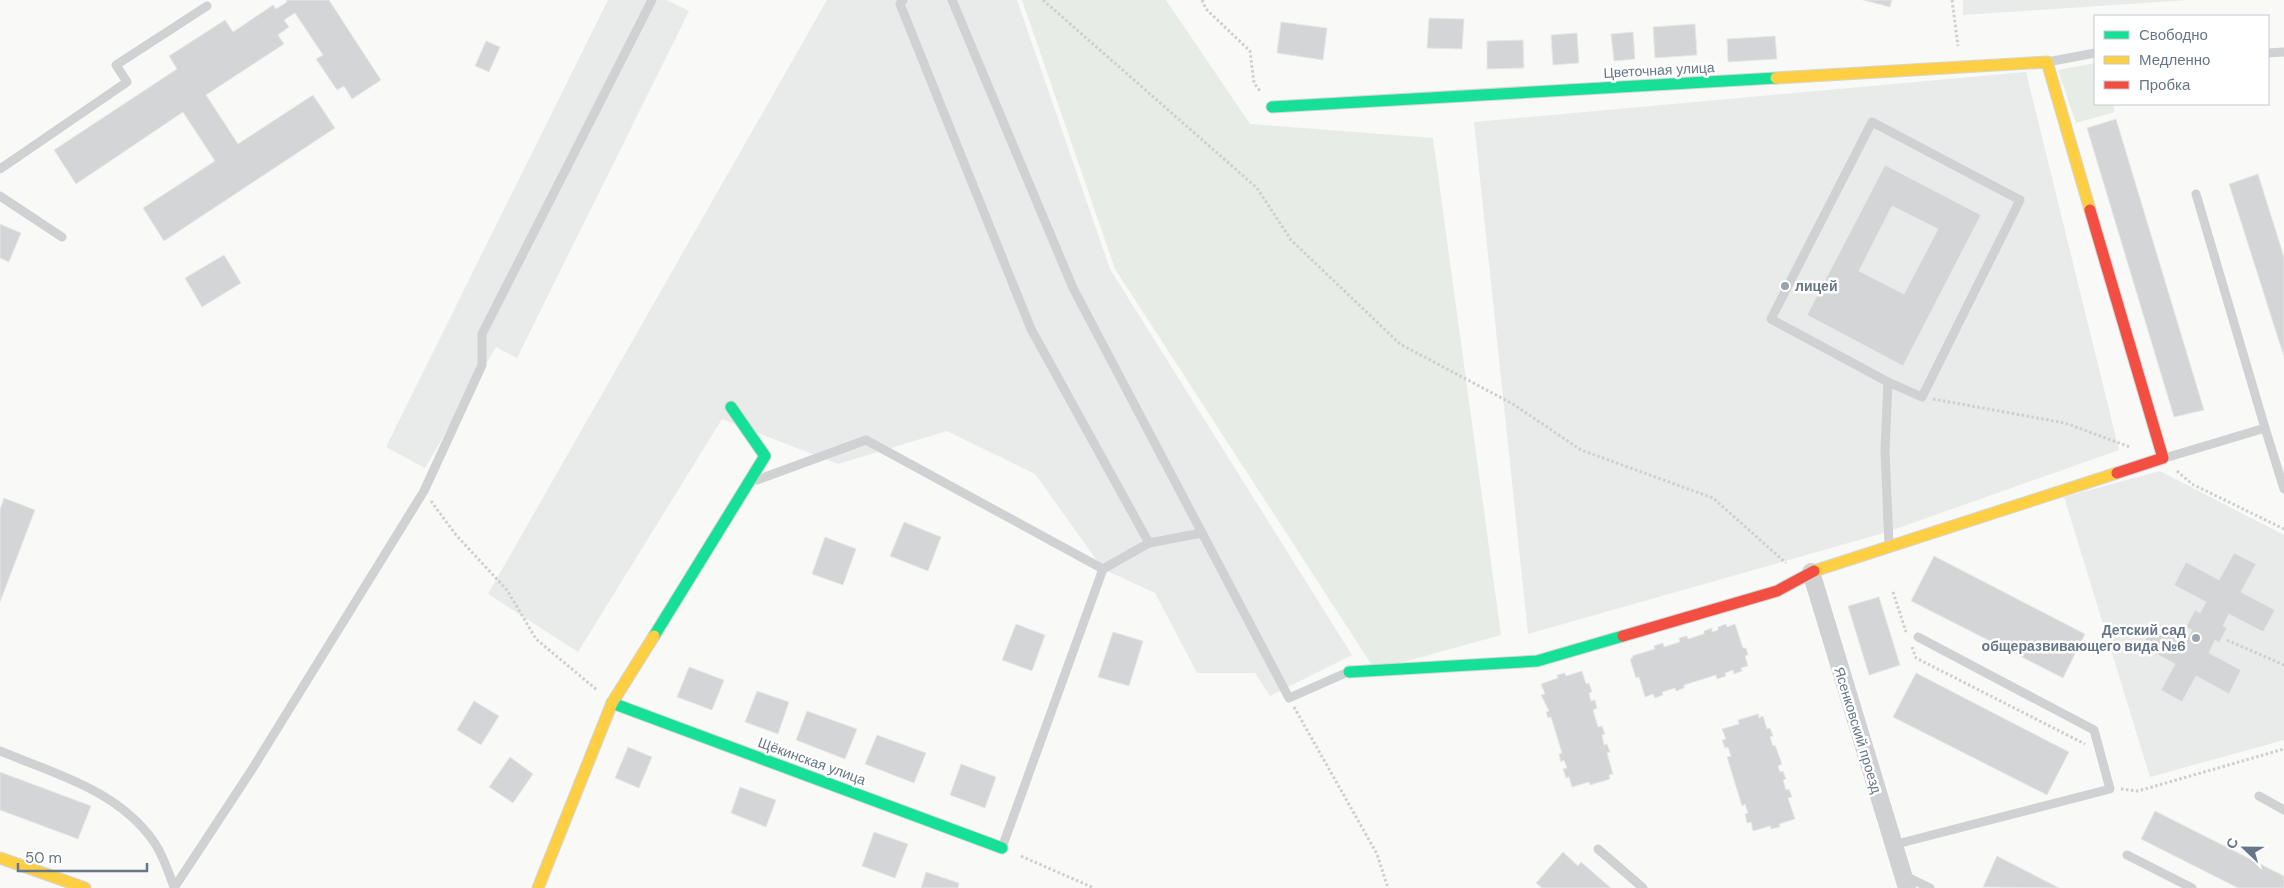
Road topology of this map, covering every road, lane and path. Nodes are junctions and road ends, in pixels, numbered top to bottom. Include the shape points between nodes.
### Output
1 (652, 0) edge
2 (903, 0) edge
3 (952, 0) edge
4 (1043, 0) edge
5 (1202, 0) edge
6 (1952, 0) edge
7 (207, 6) dead end
8 (2284, 52) edge
9 (2094, 53) edge
10 (2269, 53) edge
11 (2047, 62) junction
12 (1961, 67) junction
13 (1272, 107) joint
14 (0, 169) edge
15 (2196, 194) dead end
16 (0, 196) edge
17 (62, 237) dead end
18 (1888, 382) junction
19 (1922, 397) junction
20 (731, 407) dead end
21 (2265, 428) junction
22 (2136, 449) dead end
23 (2163, 458) junction
24 (747, 484) junction
25 (2284, 489) edge
26 (424, 490) junction
27 (2284, 529) edge
28 (1202, 534) junction
29 (1149, 543) junction
30 (1889, 546) junction
31 (1102, 569) junction
32 (1811, 572) junction
33 (1892, 592) dead end
34 (1907, 634) dead end
35 (1914, 639) joint
36 (2227, 640) dead end
37 (2284, 665) edge
38 (1349, 672) joint
39 (1289, 698) junction
40 (612, 703) junction
41 (2088, 745) dead end
42 (2284, 749) edge
43 (0, 752) edge
44 (2110, 788) junction
45 (2259, 796) dead end
46 (2284, 810) edge
47 (1893, 845) junction
48 (1002, 848) junction
49 (1598, 849) dead end
50 (2127, 855) dead end
51 (0, 858) edge
52 (1905, 882) edge
53 (86, 888) edge
54 (174, 888) edge
55 (538, 888) edge
56 (1094, 888) edge
57 (1388, 888) edge
58 (1643, 888) edge
59 (1930, 888) edge
60 (2192, 888) edge

1 - 26 lane via 482,334 482,365
2 - 29 lane via 900,4 1031,329
3 - 28 lane via 1073,288
4 - 32 path via 1257,188 1291,240 1400,344 1513,404 1581,450 1713,498 1783,562
5 - 13 path via 1206,9 1250,51 1254,83
6 - 12 path
7 - 14 lane via 116,65 127,82
8 - 10 lane
9 - 11 lane
11 - 12 street, Цветочная улица
11 - 23 street
12 - 13 street, Цветочная улица
15 - 21 lane
16 - 17 lane
18 - 19 lane
18 - 19 lane via 1771,319 1872,122 2020,200
18 - 30 lane via 1885,450
19 - 22 path via 2065,423
20 - 24 street via 765,456
21 - 23 lane
21 - 25 lane
23 - 27 path via 2192,484
23 - 30 street
24 - 31 lane via 866,440
24 - 40 street
26 - 40 path via 456,535 507,590 536,639
26 - 54 lane via 251,771
28 - 29 lane
28 - 39 lane
29 - 31 lane
30 - 32 street
31 - 48 lane
32 - 38 street via 1777,591 1537,661
32 - 47 street, Ясенковский проезд
33 - 34 path
35 - 41 path via 1916,658
35 - 44 lane via 2094,730
36 - 37 path
38 - 39 lane
39 - 57 path via 1377,854
40 - 48 street, Щёкинская улица
40 - 55 street
42 - 44 path via 2138,791
43 - 54 lane via 112,799 153,841 165,861
44 - 47 lane
45 - 46 lane
47 - 52 street, Ясенковский проезд
48 - 56 path
49 - 58 lane
50 - 60 lane
51 - 53 street
52 - 59 lane

